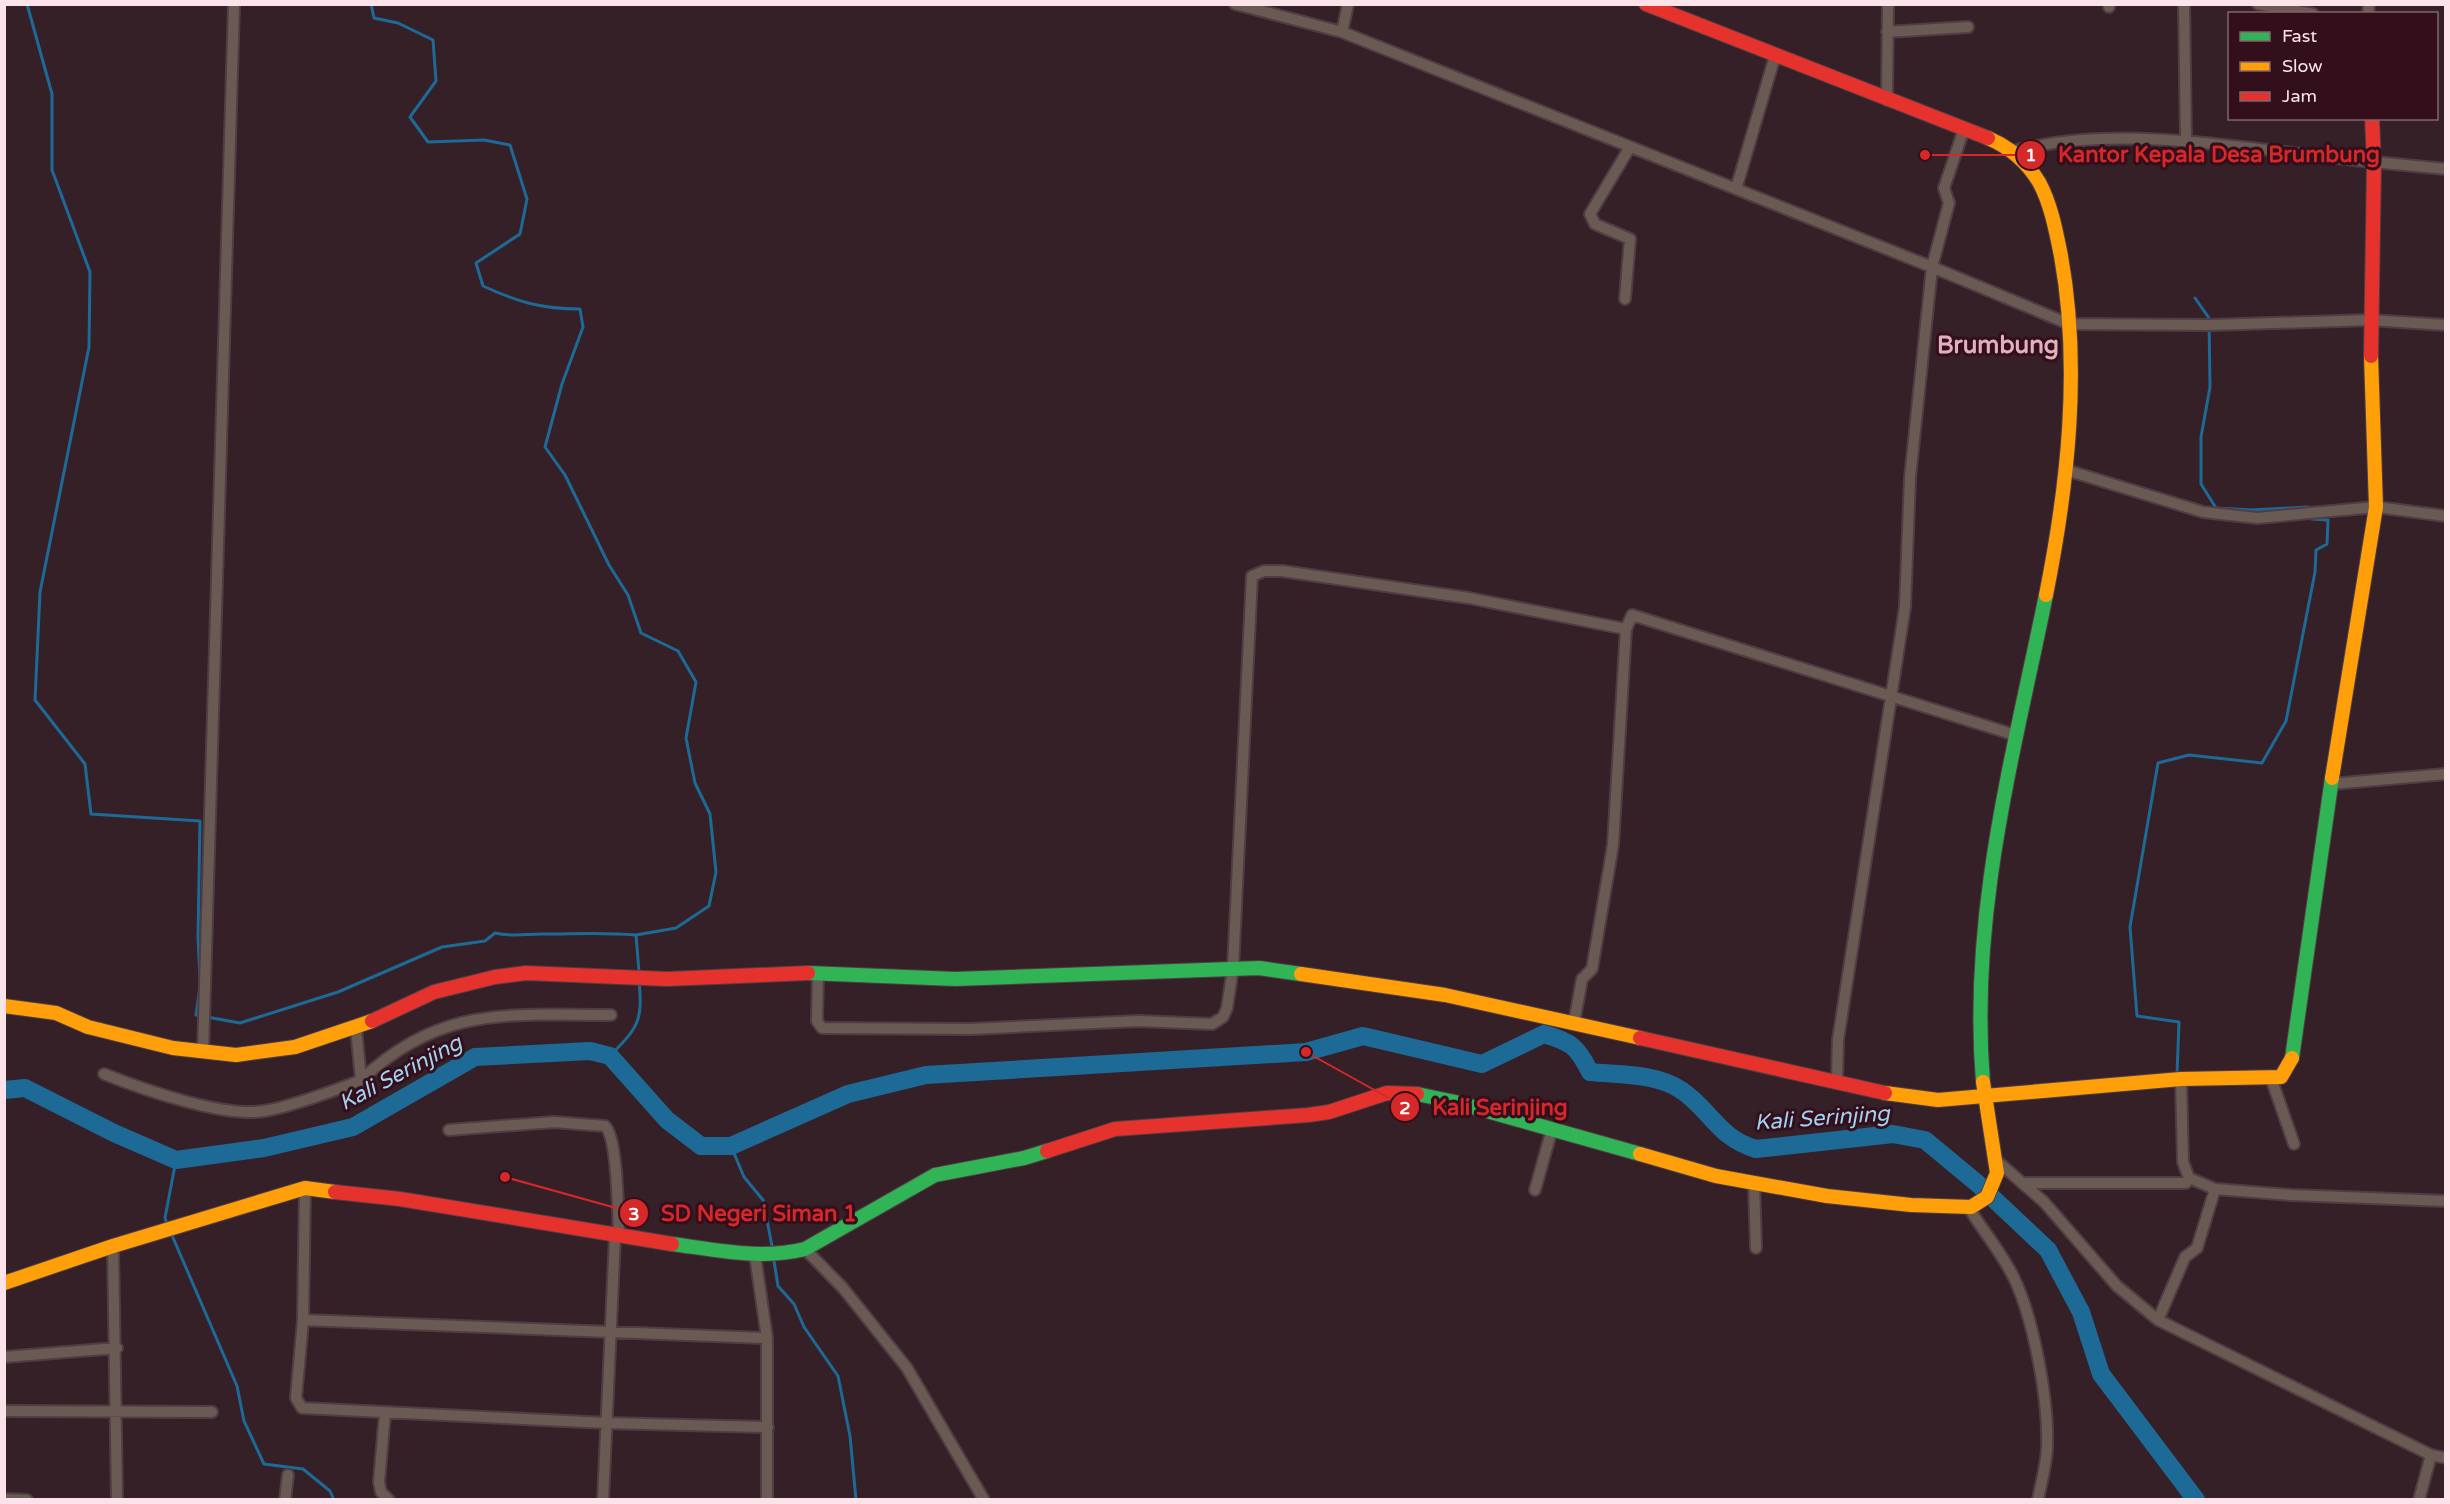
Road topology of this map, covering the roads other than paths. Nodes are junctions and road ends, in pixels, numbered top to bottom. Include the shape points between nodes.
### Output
1 (234, 4) edge
2 (1235, 4) edge
3 (1348, 4) edge
4 (1646, 4) edge
5 (1888, 4) edge
6 (2184, 4) edge
7 (2258, 4) edge
8 (2302, 12) edge
9 (1968, 27) dead end
10 (1342, 32) junction
11 (1887, 32) junction
12 (1775, 56) junction
13 (1887, 100) junction
14 (2372, 120) edge
15 (1964, 129) junction
16 (2186, 141) junction
17 (1630, 147) junction
18 (2014, 151) junction
19 (2374, 163) junction
20 (2445, 169) edge
21 (1736, 189) junction
22 (1932, 267) junction
23 (1625, 299) dead end
24 (2370, 320) junction
25 (2068, 324) junction
26 (2445, 326) edge
27 (2066, 470) junction
28 (2376, 507) junction
29 (2445, 516) edge
30 (1626, 629) junction
31 (1889, 696) junction
32 (2014, 735) junction
33 (2445, 774) edge
34 (2331, 784) junction
35 (1233, 968) junction
36 (818, 973) junction
37 (4, 1006) edge
38 (611, 1015) dead end
39 (1574, 1023) junction
40 (356, 1028) junction
41 (203, 1052) junction
42 (104, 1074) dead end
43 (2271, 1078) junction
44 (361, 1080) junction
45 (1837, 1080) junction
46 (2178, 1080) junction
47 (1985, 1097) junction
48 (1552, 1129) junction
49 (449, 1130) dead end
50 (2294, 1144) dead end
51 (1996, 1160) junction
52 (2188, 1179) junction
53 (1754, 1183) junction
54 (2024, 1183) junction
55 (305, 1188) junction
56 (1534, 1190) dead end
57 (2215, 1190) junction
58 (2445, 1202) edge
59 (1969, 1208) junction
60 (617, 1236) junction
61 (113, 1246) junction
62 (1756, 1248) dead end
63 (805, 1249) junction
64 (759, 1255) junction
65 (4, 1283) edge
66 (303, 1320) junction
67 (2158, 1320) junction
68 (611, 1331) junction
69 (767, 1338) junction
70 (117, 1348) junction
71 (4, 1357) edge
72 (4, 1411) edge
73 (212, 1412) dead end
74 (116, 1413) junction
75 (385, 1413) junction
76 (607, 1423) junction
77 (768, 1427) junction
78 (2431, 1455) junction
79 (2445, 1458) edge
80 (288, 1475) dead end
81 (4, 1499) edge
82 (27, 1500) edge
83 (117, 1500) edge
84 (285, 1500) edge
85 (389, 1500) edge
86 (603, 1500) edge
87 (767, 1500) edge
88 (984, 1500) edge
89 (2038, 1500) edge
90 (2419, 1500) edge

1 - 41 street
2 - 10 street
3 - 10 street
4 - 12 street
5 - 11 street
6 - 16 street
7 - 8 street
9 - 11 street
10 - 17 street
11 - 13 street
12 - 13 street
12 - 21 street
13 - 15 street
14 - 19 street
15 - 18 street
15 - 22 street via 1944,188 1949,203
16 - 18 street via 2063,141
16 - 19 street
17 - 21 street
17 - 23 street via 1590,214 1595,224 1630,239
18 - 25 street via 2045,196 2066,282
19 - 20 street
19 - 24 street
21 - 22 street
22 - 25 street
22 - 31 street via 1910,478 1905,607
24 - 25 street
24 - 26 street
24 - 28 street
25 - 27 street via 2070,404
27 - 28 street via 2203,512 2257,518
27 - 32 street via 2055,555
28 - 29 street
28 - 34 street
30 - 31 street via 1628,619 1638,615
30 - 35 street via 1469,598 1282,571 1252,576
30 - 39 street via 1613,845 1592,969 1582,979
31 - 32 street
31 - 45 street via 1839,1040
32 - 47 street via 1997,811 1989,882 1981,1026
33 - 34 street
34 - 43 street via 2290,1065 2282,1077
35 - 36 street via 955,979
35 - 36 street via 1227,1008 1223,1017 1212,1024 1138,1021 971,1029 822,1028 817,1021
35 - 39 street via 1270,969 1445,995
36 - 40 street via 707,978 543,972 495,976 434,992
37 - 41 street via 56,1013 88,1028
38 - 44 street via 508,1015 466,1020 415,1041
39 - 45 street
40 - 41 street via 271,1052
40 - 44 street
42 - 44 street via 157,1095 225,1110 263,1112
43 - 46 street
43 - 50 street
45 - 47 street via 1908,1098
46 - 47 street
46 - 52 street via 2183,1162
47 - 51 street
48 - 53 street via 1716,1176
48 - 56 street
48 - 63 street via 1455,1101 1401,1092 1308,1115 1115,1129 1024,1158 935,1174
49 - 60 street via 554,1122 606,1126 613,1150
51 - 54 street
51 - 59 street via 1994,1187 1984,1201
52 - 54 street via 2186,1183
52 - 57 street
53 - 59 street via 1906,1206
53 - 62 street
54 - 67 street via 2117,1286
55 - 60 street via 400,1199
55 - 61 street
55 - 66 street
57 - 58 street
57 - 67 street via 2197,1248 2185,1257
59 - 89 street via 2015,1280 2031,1330 2047,1435
60 - 64 street
60 - 68 street
61 - 65 street
61 - 70 street
63 - 64 street
63 - 88 street via 843,1288 907,1368
64 - 69 street
66 - 68 street
66 - 75 street via 299,1405
67 - 78 street
68 - 69 street
68 - 76 street
69 - 77 street
70 - 71 street
70 - 74 street
72 - 74 street
73 - 74 street
74 - 83 street
75 - 76 street
75 - 85 street via 379,1482 381,1492
76 - 77 street
76 - 86 street
77 - 87 street
78 - 79 street
78 - 90 street
80 - 84 street
81 - 82 street

